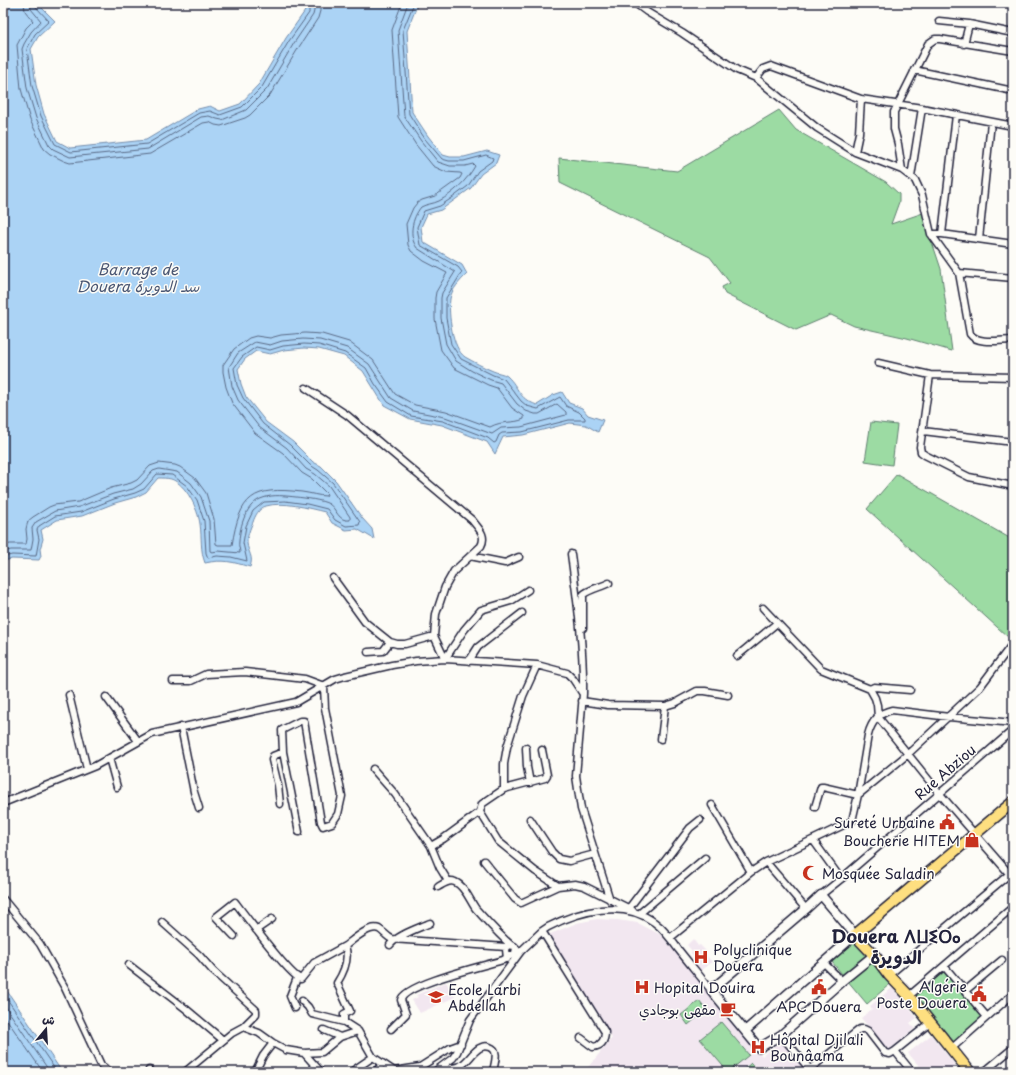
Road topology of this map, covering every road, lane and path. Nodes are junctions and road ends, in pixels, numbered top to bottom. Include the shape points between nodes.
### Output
1 (635, 3) edge
2 (939, 20) dead end
3 (969, 24) junction
4 (1013, 33) edge
5 (964, 44) junction
6 (1013, 52) edge
7 (914, 70) junction
8 (756, 78) junction
9 (1013, 91) edge
10 (861, 99) junction
11 (898, 105) junction
12 (922, 108) junction
13 (956, 115) junction
14 (991, 122) junction
15 (1013, 126) edge
16 (855, 152) junction
17 (902, 170) junction
18 (911, 177) junction
19 (931, 234) junction
20 (942, 234) junction
21 (979, 239) junction
22 (1013, 243) edge
23 (959, 273) junction
24 (1013, 278) edge
25 (1013, 340) edge
26 (878, 363) dead end
27 (930, 375) junction
28 (1013, 377) edge
29 (306, 388) dead end
30 (923, 431) junction
31 (1013, 442) edge
32 (1013, 486) edge
33 (571, 554) dead end
34 (470, 556) junction
35 (519, 557) dead end
36 (333, 578) dead end
37 (609, 583) dead end
38 (528, 590) dead end
39 (763, 608) dead end
40 (522, 613) dead end
41 (777, 623) junction
42 (434, 636) junction
43 (581, 640) junction
44 (390, 642) junction
45 (1013, 643) edge
46 (368, 652) dead end
47 (737, 656) dead end
48 (445, 659) junction
49 (469, 661) junction
50 (537, 665) junction
51 (173, 681) dead end
52 (324, 686) junction
53 (870, 689) junction
54 (910, 690) dead end
55 (583, 694) junction
56 (728, 695) dead end
57 (68, 696) dead end
58 (106, 697) dead end
59 (582, 701) junction
60 (665, 706) junction
61 (878, 717) junction
62 (949, 717) junction
63 (1013, 722) edge
64 (181, 727) junction
65 (1013, 730) edge
66 (661, 739) dead end
67 (138, 741) junction
68 (526, 748) dead end
69 (542, 750) dead end
70 (284, 752) junction
71 (908, 754) junction
72 (109, 758) junction
73 (88, 769) junction
74 (373, 769) dead end
75 (530, 783) junction
76 (117, 787) dead end
77 (504, 789) junction
78 (940, 794) junction
79 (858, 795) junction
80 (1013, 802) edge
81 (3, 803) edge
82 (280, 804) dead end
83 (712, 805) dead end
84 (815, 806) dead end
85 (199, 808) dead end
86 (480, 812) junction
87 (530, 819) dead end
88 (700, 820) dead end
89 (299, 832) dead end
90 (974, 834) junction
91 (813, 840) junction
92 (431, 846) junction
93 (595, 854) junction
94 (705, 858) dead end
95 (484, 861) dead end
96 (766, 862) junction
97 (751, 872) junction
98 (1012, 875) edge
99 (841, 879) junction
100 (448, 884) junction
101 (438, 886) dead end
102 (558, 886) junction
103 (821, 895) junction
104 (3, 899) edge
105 (610, 900) junction
106 (1013, 907) edge
107 (629, 908) junction
108 (806, 909) junction
109 (640, 913) junction
110 (646, 917) junction
111 (272, 919) dead end
112 (162, 922) dead end
113 (430, 923) dead end
114 (256, 930) junction
115 (542, 931) junction
116 (855, 935) junction
117 (234, 936) dead end
118 (670, 938) junction
119 (399, 939) junction
120 (390, 945) dead end
121 (346, 946) junction
122 (512, 953) junction
123 (874, 955) junction
124 (1002, 960) dead end
125 (824, 962) junction
126 (129, 965) dead end
127 (944, 966) junction
128 (889, 974) junction
129 (297, 978) junction
130 (842, 981) junction
131 (711, 990) junction
132 (965, 991) junction
133 (1013, 994) edge
134 (909, 996) junction
135 (302, 1001) dead end
136 (295, 1008) dead end
137 (987, 1017) junction
138 (344, 1022) junction
139 (930, 1023) junction
140 (243, 1027) junction
141 (391, 1029) dead end
142 (324, 1030) dead end
143 (745, 1031) junction
144 (358, 1032) junction
145 (781, 1035) junction
146 (340, 1037) junction
147 (581, 1038) dead end
148 (223, 1040) junction
149 (273, 1043) junction
150 (461, 1044) junction
151 (1013, 1048) edge
152 (951, 1049) junction
153 (895, 1051) junction
154 (304, 1053) junction
155 (373, 1057) junction
156 (383, 1064) junction
157 (811, 1071) edge
158 (109, 1072) edge
159 (185, 1072) edge
160 (255, 1072) edge
161 (321, 1072) edge
162 (351, 1072) edge
163 (375, 1072) edge
164 (434, 1072) edge
165 (493, 1072) edge
166 (912, 1072) edge
167 (970, 1072) edge
168 (984, 1072) edge

1 - 8 street via 737,70
2 - 3 street
3 - 4 street
3 - 5 street
5 - 6 street
5 - 7 street via 940,39 931,41
7 - 9 street
7 - 11 street
8 - 10 street via 763,69 771,66
8 - 16 street via 817,128
10 - 11 street
10 - 16 street
11 - 12 street
11 - 17 street via 894,119
12 - 13 street
12 - 18 street
13 - 14 street
13 - 20 street
14 - 15 street
14 - 21 street
16 - 17 street
17 - 18 street
18 - 19 street via 922,195
19 - 20 street
19 - 23 street
20 - 21 street
21 - 22 street
23 - 24 street
23 - 25 street via 970,334 982,340
26 - 27 street
27 - 28 street
27 - 30 street
29 - 34 street via 347,415 472,520 483,535 484,541
30 - 31 street
30 - 32 street via 920,450 925,456 969,477
33 - 43 street
34 - 35 street via 505,563
34 - 42 street via 454,571 445,587 436,614
36 - 44 street via 365,622
37 - 43 street via 583,595
38 - 48 street via 511,601 481,610
39 - 41 street
40 - 49 street via 478,647
41 - 47 street
41 - 53 street via 821,669
42 - 44 street via 405,644
42 - 48 street
43 - 55 street
44 - 46 street via 383,651
45 - 62 street via 980,687
48 - 49 street
48 - 52 street via 386,667 335,679
49 - 50 street
50 - 55 street via 567,673
50 - 77 street via 523,696 507,747
51 - 52 street via 191,681 206,674 245,672 305,679
52 - 64 street via 296,702
52 - 70 street via 325,708 342,796 338,814 332,824 323,826 321,822 304,721 282,730
53 - 54 street via 874,687
53 - 61 street via 875,698
55 - 59 street
56 - 60 street via 705,690 697,691
57 - 73 street
58 - 67 street
59 - 60 street via 608,705
59 - 93 street via 576,776 581,809
60 - 66 street
61 - 62 street via 892,710
61 - 71 street
61 - 79 street via 868,735
62 - 63 street
62 - 71 street
64 - 67 street via 152,734
64 - 85 street
65 - 78 street, Rue Abziou
67 - 72 street
68 - 75 street
69 - 75 street via 547,775 542,780
70 - 82 street via 273,756 272,760
70 - 89 street
71 - 78 street
71 - 79 street
72 - 73 street
72 - 76 street
73 - 81 street
74 - 92 street
75 - 77 street
77 - 86 street via 482,804
78 - 90 street
78 - 99 street, Rue Abziou
79 - 84 street via 822,787
79 - 91 street via 852,821
80 - 90 main road
83 - 97 street
86 - 92 street
86 - 102 street via 498,841
87 - 93 street via 559,860 569,861
88 - 107 street via 690,828
90 - 98 street
90 - 116 main road
91 - 96 street
91 - 99 street
92 - 100 street
93 - 105 street
94 - 109 street
95 - 102 street via 521,903
96 - 97 street
96 - 108 street
97 - 118 street
98 - 128 street
99 - 103 street, Rue Abziou
100 - 101 street
100 - 122 street via 454,881 458,884 475,908 504,939
102 - 105 street via 584,886
103 - 108 street, Rue Abziou
103 - 116 street
104 - 158 street via 40,944 65,988 101,1064
105 - 107 street
106 - 127 street
107 - 109 street
108 - 131 street, Rue Abziou
109 - 110 street
110 - 115 street via 626,911 593,911 561,921
110 - 118 street
111 - 114 street
112 - 140 street via 256,1010 256,1014
113 - 119 street
114 - 117 street via 235,902 216,917
114 - 129 street
115 - 122 street
115 - 147 street via 605,1032 605,1040 600,1046 593,1047
116 - 123 main road
116 - 125 street
118 - 131 street
119 - 120 street
119 - 121 street via 389,937 378,928 372,928
119 - 122 street
121 - 129 street via 314,963 301,979
121 - 138 street via 348,956 343,975 337,984 350,1011 344,1014
122 - 141 street via 449,975 403,996 401,1000 406,1014
122 - 150 street via 470,1020
123 - 128 main road
123 - 130 street
124 - 132 street
125 - 130 street
125 - 143 street
126 - 148 street
127 - 132 street
127 - 134 street
128 - 134 main road
129 - 136 street via 290,996
130 - 145 street
131 - 143 street
132 - 137 street
133 - 137 street
134 - 139 main road
135 - 138 street via 312,1014
137 - 152 street
138 - 144 street
139 - 152 main road
139 - 153 street
140 - 148 street
140 - 149 street
142 - 146 street
143 - 145 street via 759,1048
144 - 146 street
144 - 155 street
145 - 157 street
146 - 154 street via 322,1052
148 - 159 street
149 - 154 street via 286,1050
149 - 160 street
150 - 156 street via 420,1067 394,1071
150 - 164 street via 453,1058
151 - 168 street
152 - 167 main road
153 - 157 street via 885,1054 868,1031 860,1029
153 - 166 street
154 - 161 street
155 - 156 street
155 - 162 street
156 - 163 street
164 - 165 street via 460,1066 477,1049 490,1046 496,1052

